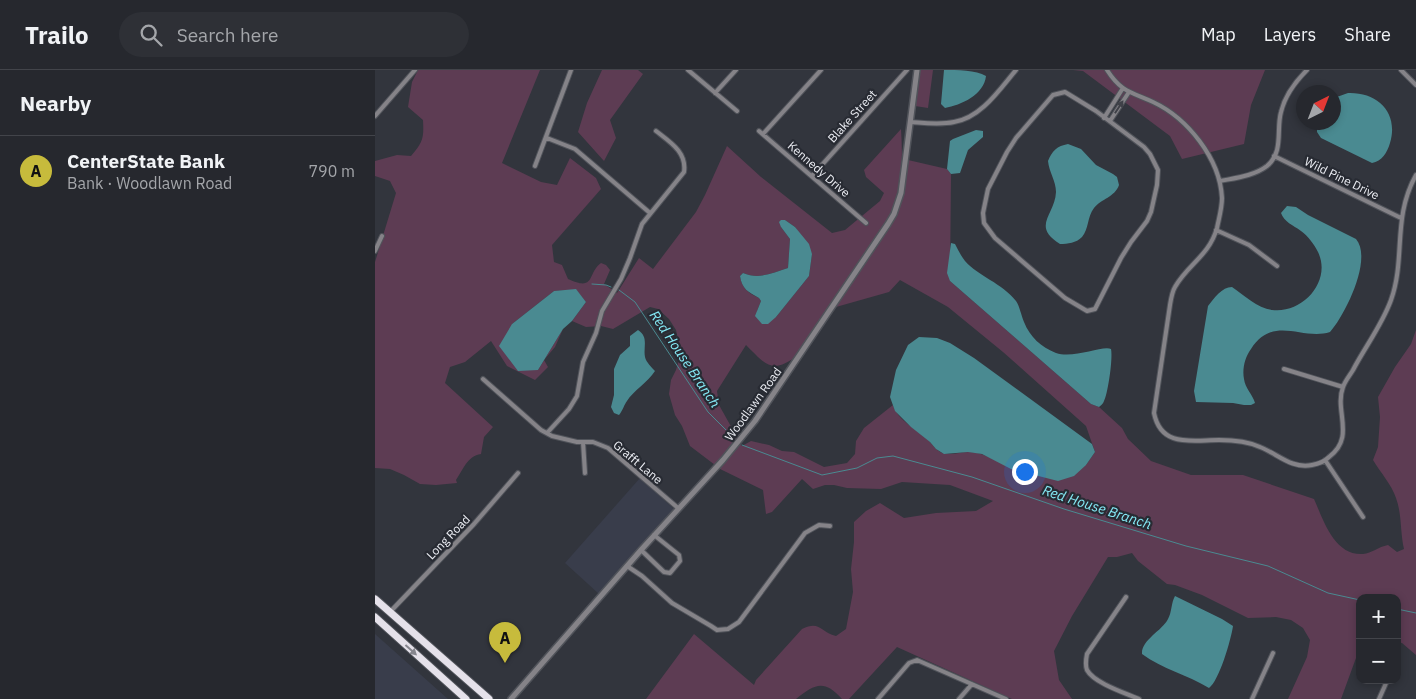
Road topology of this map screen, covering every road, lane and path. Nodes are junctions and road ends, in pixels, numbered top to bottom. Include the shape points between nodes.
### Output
1 (415, 70) edge
2 (571, 70) edge
3 (688, 70) edge
4 (736, 70) edge
5 (821, 70) edge
6 (907, 70) edge
7 (917, 70) edge
8 (1016, 70) edge
9 (1107, 70) edge
10 (1307, 70) edge
11 (1401, 70) edge
12 (1416, 85) edge
13 (1123, 88) junction
14 (1129, 92) junction
15 (715, 93) junction
16 (737, 112) dead end
17 (375, 116) edge
18 (1104, 118) junction
19 (1109, 121) junction
20 (910, 122) junction
21 (657, 131) dead end
22 (759, 131) dead end
23 (763, 134) junction
24 (547, 138) junction
25 (1274, 156) junction
26 (535, 166) dead end
27 (1416, 175) edge
28 (812, 176) junction
29 (1220, 182) junction
30 (649, 213) junction
31 (1401, 218) junction
32 (866, 223) dead end
33 (1216, 230) junction
34 (382, 236) dead end
35 (375, 251) edge
36 (1277, 266) dead end
37 (1285, 369) dead end
38 (483, 379) dead end
39 (1343, 387) junction
40 (547, 433) junction
41 (583, 442) junction
42 (1325, 460) junction
43 (585, 473) dead end
44 (518, 474) dead end
45 (678, 508) junction
46 (1363, 518) dead end
47 (830, 526) dead end
48 (655, 535) junction
49 (641, 550) junction
50 (627, 566) junction
51 (1126, 597) dead end
52 (375, 599) edge
53 (390, 612) junction
54 (375, 617) edge
55 (1273, 653) dead end
56 (972, 684) junction
57 (1386, 684) edge
58 (466, 699) edge
59 (489, 699) edge
60 (511, 699) edge
61 (878, 699) edge
62 (959, 699) edge
63 (1006, 699) edge
64 (1139, 699) edge
65 (1252, 699) edge
66 (1379, 699) edge

1 - 17 street
2 - 24 street
3 - 15 street
4 - 15 street
5 - 23 street
6 - 28 street, Blake Street
7 - 20 street, Woodlawn Road
8 - 20 street via 988,102 967,117 938,124
9 - 13 street
10 - 25 street via 1287,95
11 - 12 street
13 - 14 street
13 - 18 street
19 -> 14 street
14 - 29 street via 1153,102 1184,124 1206,152
15 - 16 street
18 - 19 street
18 - 19 street via 1065,92 1053,95 1007,152 988,189 983,213 985,223 995,238 1065,298 1087,311 1095,309 1121,258 1147,221 1157,185 1158,170 1150,154
20 - 45 street, Woodlawn Road via 901,193 888,224 755,421
21 - 30 street via 680,152 685,167 677,182
22 - 23 street, Kennedy Drive
23 - 28 street, Kennedy Drive
24 - 26 street
24 - 30 street via 575,149
25 - 29 street via 1255,172
25 - 31 street, Wild Pine Drive
27 - 31 street
28 - 32 street, Kennedy Drive
29 - 33 street via 1222,198
30 - 40 street via 621,279 602,311 583,362 577,396
31 - 39 street via 1397,278 1391,300
33 - 36 street via 1239,239
33 - 42 street via 1209,248 1175,288 1154,406 1156,421 1176,440 1244,442 1300,466
34 - 35 street
37 - 39 street
38 - 40 street, Grafft Lane
39 - 42 street via 1342,441 1336,452
40 - 41 street, Grafft Lane
41 - 43 street
41 - 45 street, Grafft Lane via 608,448
42 - 46 street
44 - 53 street, Long Road
45 - 48 street, Woodlawn Road
47 - 50 street via 819,525 805,533 739,622 728,629 717,630 683,610
48 - 49 street, Woodlawn Road
48 - 49 street via 679,555 680,561 670,573 664,572
49 - 50 street, Woodlawn Road
50 - 60 street, Woodlawn Road
51 - 64 street via 1085,661 1093,677
52 - 53 highway
53 - 59 highway
54 -> 58 highway
55 - 65 street
56 - 61 street via 920,660 913,661
56 - 62 street
56 - 63 street
57 - 66 street

